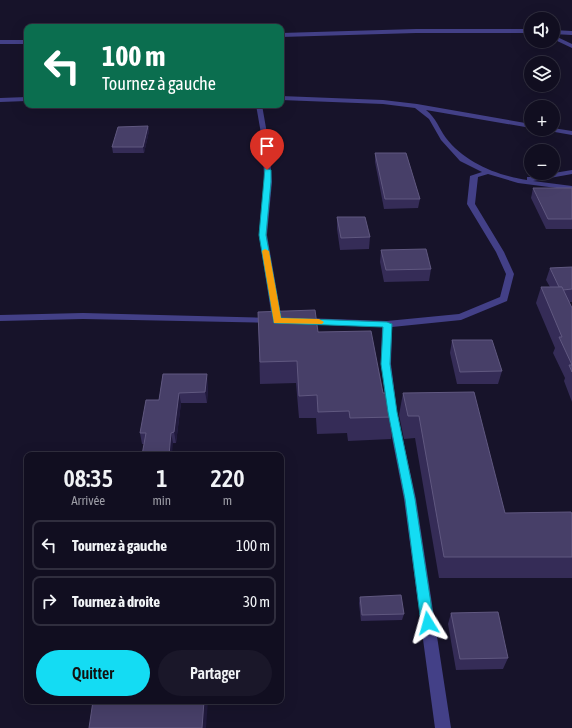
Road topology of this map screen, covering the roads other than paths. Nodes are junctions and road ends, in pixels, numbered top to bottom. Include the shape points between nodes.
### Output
1 (524, 32) edge
2 (560, 32) edge
3 (572, 33) edge
4 (284, 35) edge
5 (560, 40) edge
6 (0, 42) edge
7 (24, 42) edge
8 (572, 46) edge
9 (284, 98) edge
10 (0, 100) edge
11 (24, 100) edge
12 (417, 106) junction
13 (260, 108) edge
14 (524, 125) edge
15 (560, 131) edge
16 (572, 133) edge
17 (488, 172) junction
18 (572, 172) edge
19 (518, 181) junction
20 (572, 188) edge
21 (0, 318) edge
22 (284, 321) junction
23 (387, 324) junction
24 (443, 728) edge

1 - 4 street via 416,31
2 - 3 street
5 - 8 street
6 - 7 street
9 - 12 street
10 - 11 street
12 - 14 street
12 - 17 street via 432,118 442,139 463,159
13 - 22 street via 266,145 268,182 263,235
15 - 16 street
17 - 19 street
17 - 23 street via 474,176 471,204 510,274 504,298 461,317
18 - 19 street
19 - 20 street
21 - 22 street via 84,316
22 - 23 street
23 - 24 street via 386,364 392,412 410,499

